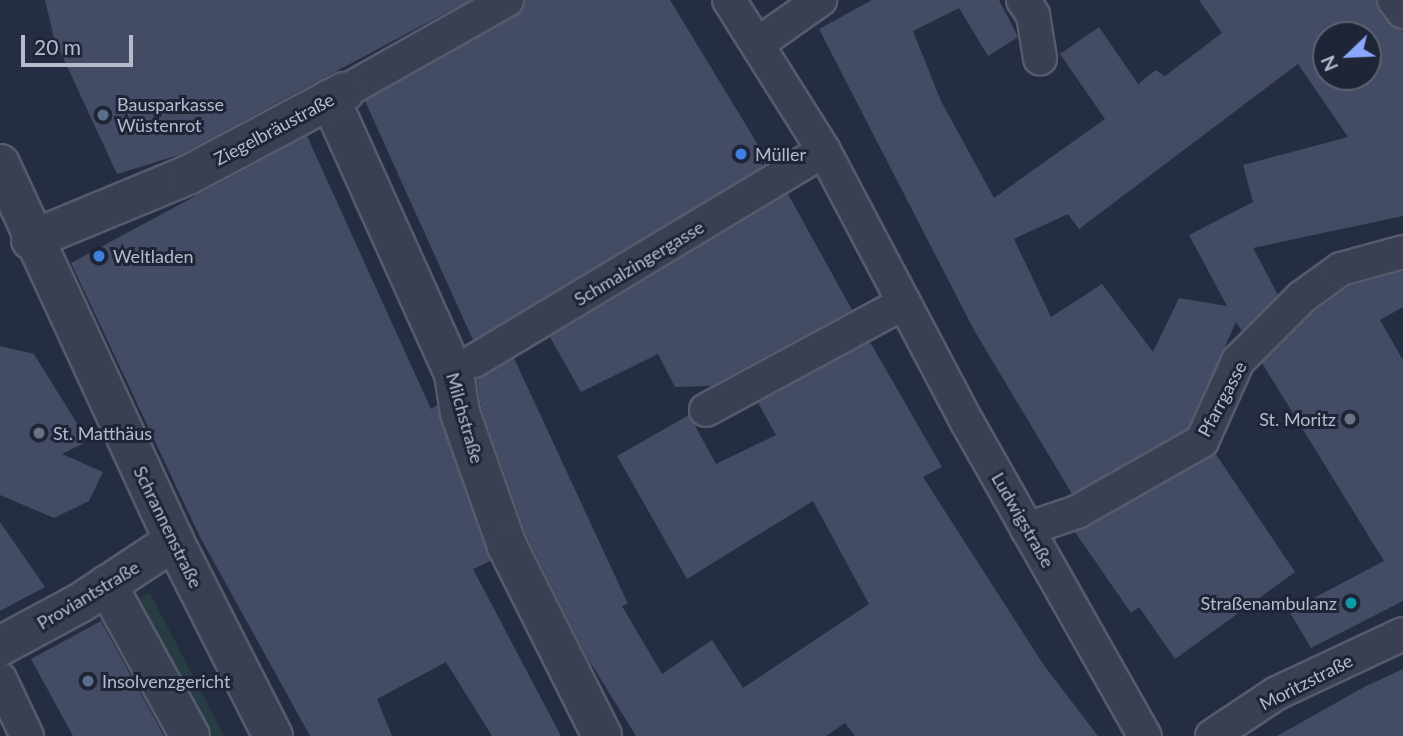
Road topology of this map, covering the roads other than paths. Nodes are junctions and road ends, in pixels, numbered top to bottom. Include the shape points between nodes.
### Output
1 (507, 0) edge
2 (729, 0) edge
3 (820, 0) edge
4 (1023, 0) edge
5 (1394, 0) edge
6 (1403, 12) edge
7 (759, 43) junction
8 (1041, 58) dead end
9 (337, 95) junction
10 (824, 150) junction
11 (0, 164) edge
12 (31, 240) junction
13 (1403, 252) edge
14 (904, 303) junction
15 (464, 367) junction
16 (706, 410) dead end
17 (1027, 528) junction
18 (174, 541) junction
19 (107, 585) junction
20 (1403, 634) edge
21 (0, 646) edge
22 (0, 680) edge
23 (27, 736) edge
24 (190, 736) edge
25 (273, 736) edge
26 (602, 736) edge
27 (1145, 736) edge
28 (1212, 736) edge

1 - 9 street, Ziegelbräustraße
2 - 7 street, Ludwigstraße
3 - 7 street
4 - 8 street via 1033,15
5 - 6 street
7 - 10 street, Ludwigstraße
9 - 12 street, Ziegelbräustraße via 188,176
9 - 15 street, Milchstraße
10 - 14 street, Ludwigstraße
10 - 15 street, Schmalzingergasse
11 - 12 street, Schrannenstraße
12 - 18 street, Schrannenstraße
13 - 17 street, Pfarrgasse via 1341,270 1302,297 1238,361 1202,441 1077,512
14 - 16 street
14 - 17 street, Ludwigstraße
15 - 26 street, Milchstraße via 460,413 507,546
17 - 27 street, Ludwigstraße
18 - 19 street, Proviantstraße
18 - 25 street, Schrannenstraße
19 - 21 street, Proviantstraße
19 - 24 street
20 - 28 street, Moritzstraße via 1277,693
22 - 23 street

